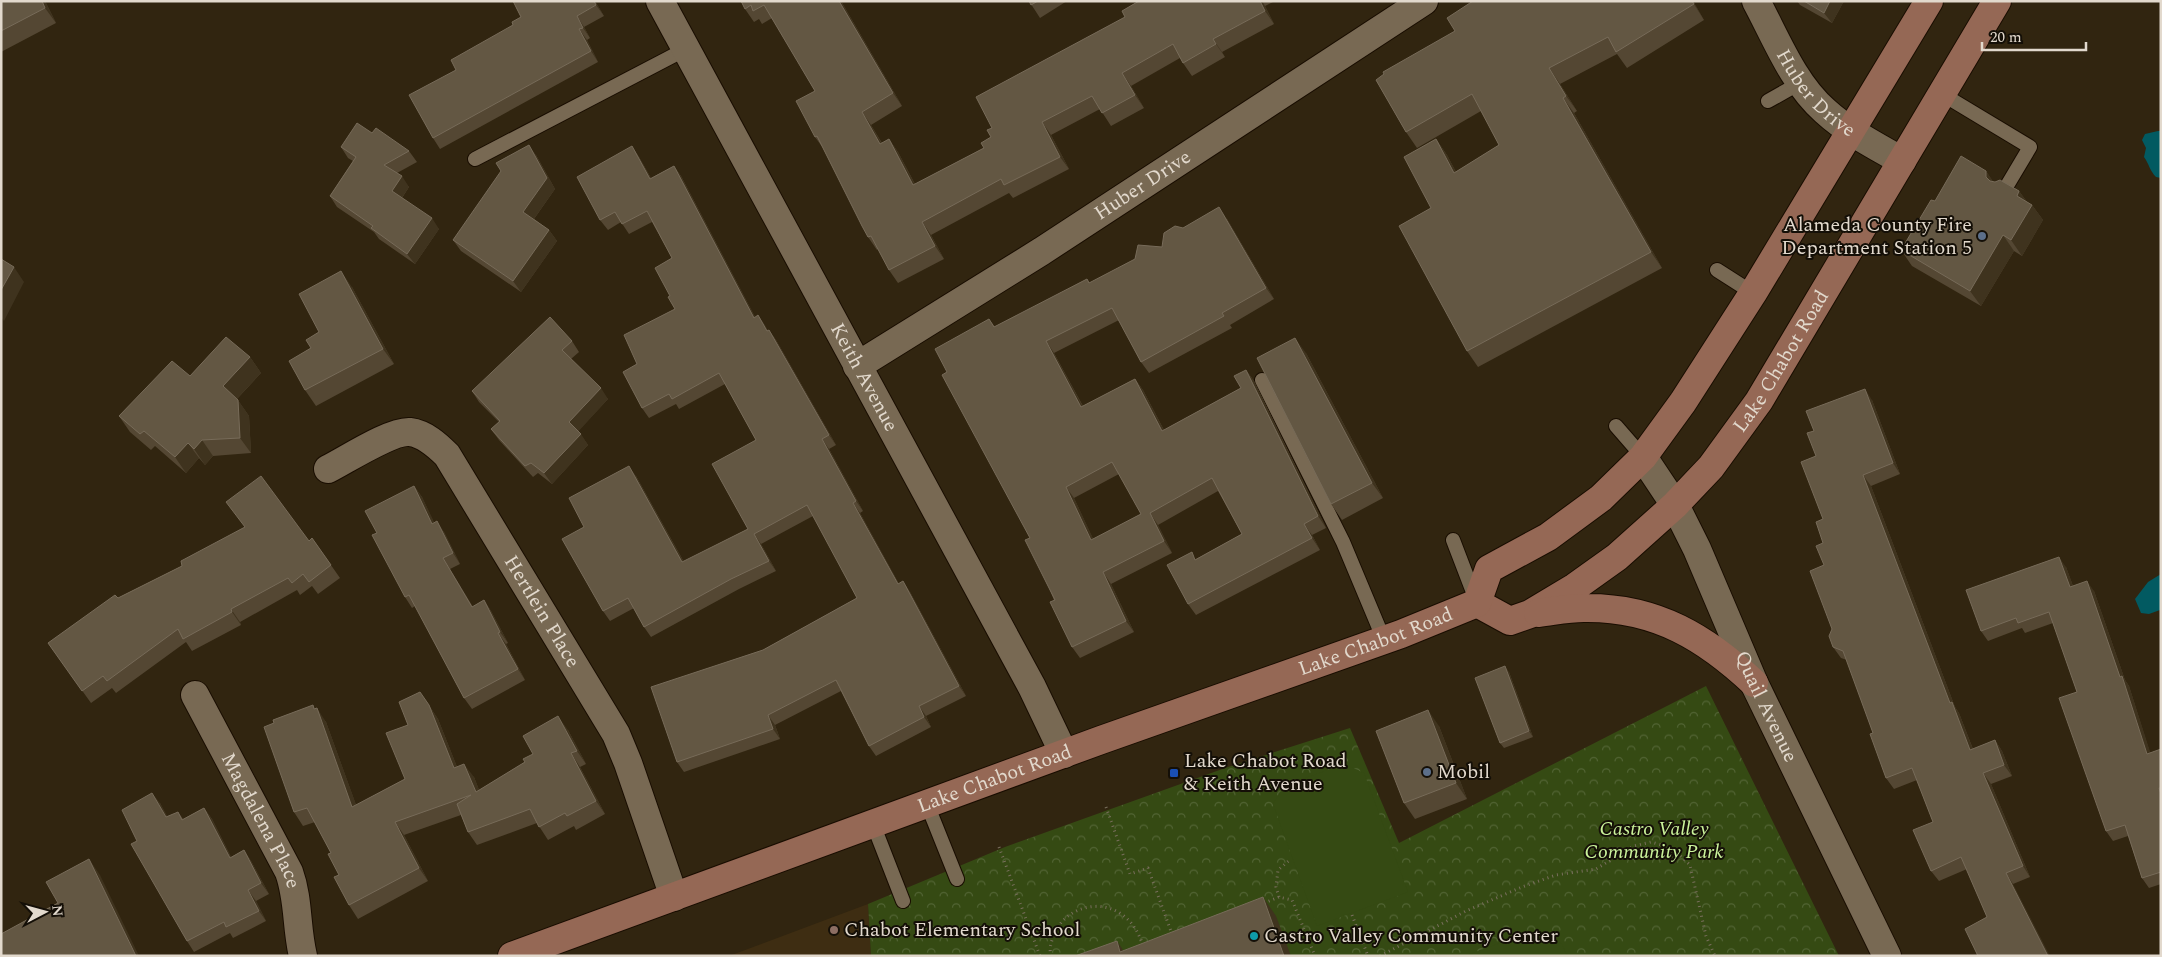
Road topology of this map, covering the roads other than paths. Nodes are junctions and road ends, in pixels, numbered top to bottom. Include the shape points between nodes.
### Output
1 (660, 1) edge
2 (1424, 1) edge
3 (1756, 1) edge
4 (1929, 1) edge
5 (1997, 1) edge
6 (686, 49) junction
7 (1800, 83) junction
8 (1942, 94) junction
9 (1768, 100) dead end
10 (1852, 132) junction
11 (474, 159) dead end
12 (1902, 161) junction
13 (2005, 189) edge
14 (1717, 270) dead end
15 (1753, 293) junction
16 (857, 366) junction
17 (1262, 380) edge
18 (1616, 426) dead end
19 (1643, 457) junction
20 (328, 469) dead end
21 (1675, 505) junction
22 (1454, 540) dead end
23 (1477, 603) junction
24 (1530, 614) junction
25 (1384, 640) junction
26 (1754, 683) junction
27 (195, 695) dead end
28 (1064, 754) junction
29 (927, 804) junction
30 (873, 824) junction
31 (957, 879) dead end
32 (674, 897) junction
33 (903, 901) dead end
34 (304, 956) edge
35 (512, 956) edge
36 (1887, 956) edge

1 - 6 street, Keith Avenue
2 - 16 street, Huber Drive via 1042,251
3 - 7 street, Huber Drive
4 - 10 main road, Lake Chabot Road
5 - 8 main road, Lake Chabot Road
6 - 11 lane
6 - 16 street, Keith Avenue
7 - 9 lane
7 - 10 street, Huber Drive via 1824,111
8 - 12 main road, Lake Chabot Road
8 - 13 lane via 2030,147
10 - 12 street, Huber Drive
10 - 15 main road, Lake Chabot Road
12 - 21 main road, Lake Chabot Road via 1759,401 1711,467
14 - 15 lane
15 - 19 main road, Lake Chabot Road via 1683,402
16 - 28 street, Keith Avenue via 1032,687
17 - 25 lane via 1343,542
18 - 19 lane
19 - 21 street, Quail Avenue
19 - 23 main road, Lake Chabot Road via 1601,498 1548,537 1489,570
20 - 32 street, Hertlein Place via 394,434 410,432 438,445 447,455 616,734
21 - 24 main road, Lake Chabot Road via 1617,557
21 - 26 street, Quail Avenue
22 - 23 lane
23 - 24 main road, Lake Chabot Road via 1510,621
23 - 25 main road, Lake Chabot Road
24 - 26 main road via 1587,608 1643,615 1697,637 1728,658
25 - 28 main road, Lake Chabot Road
26 - 36 street, Quail Avenue
27 - 34 street, Magdalena Place via 289,872 296,890
28 - 29 main road, Lake Chabot Road
29 - 30 main road, Lake Chabot Road
29 - 31 lane
30 - 32 main road, Lake Chabot Road
30 - 33 lane
32 - 35 main road, Lake Chabot Road

